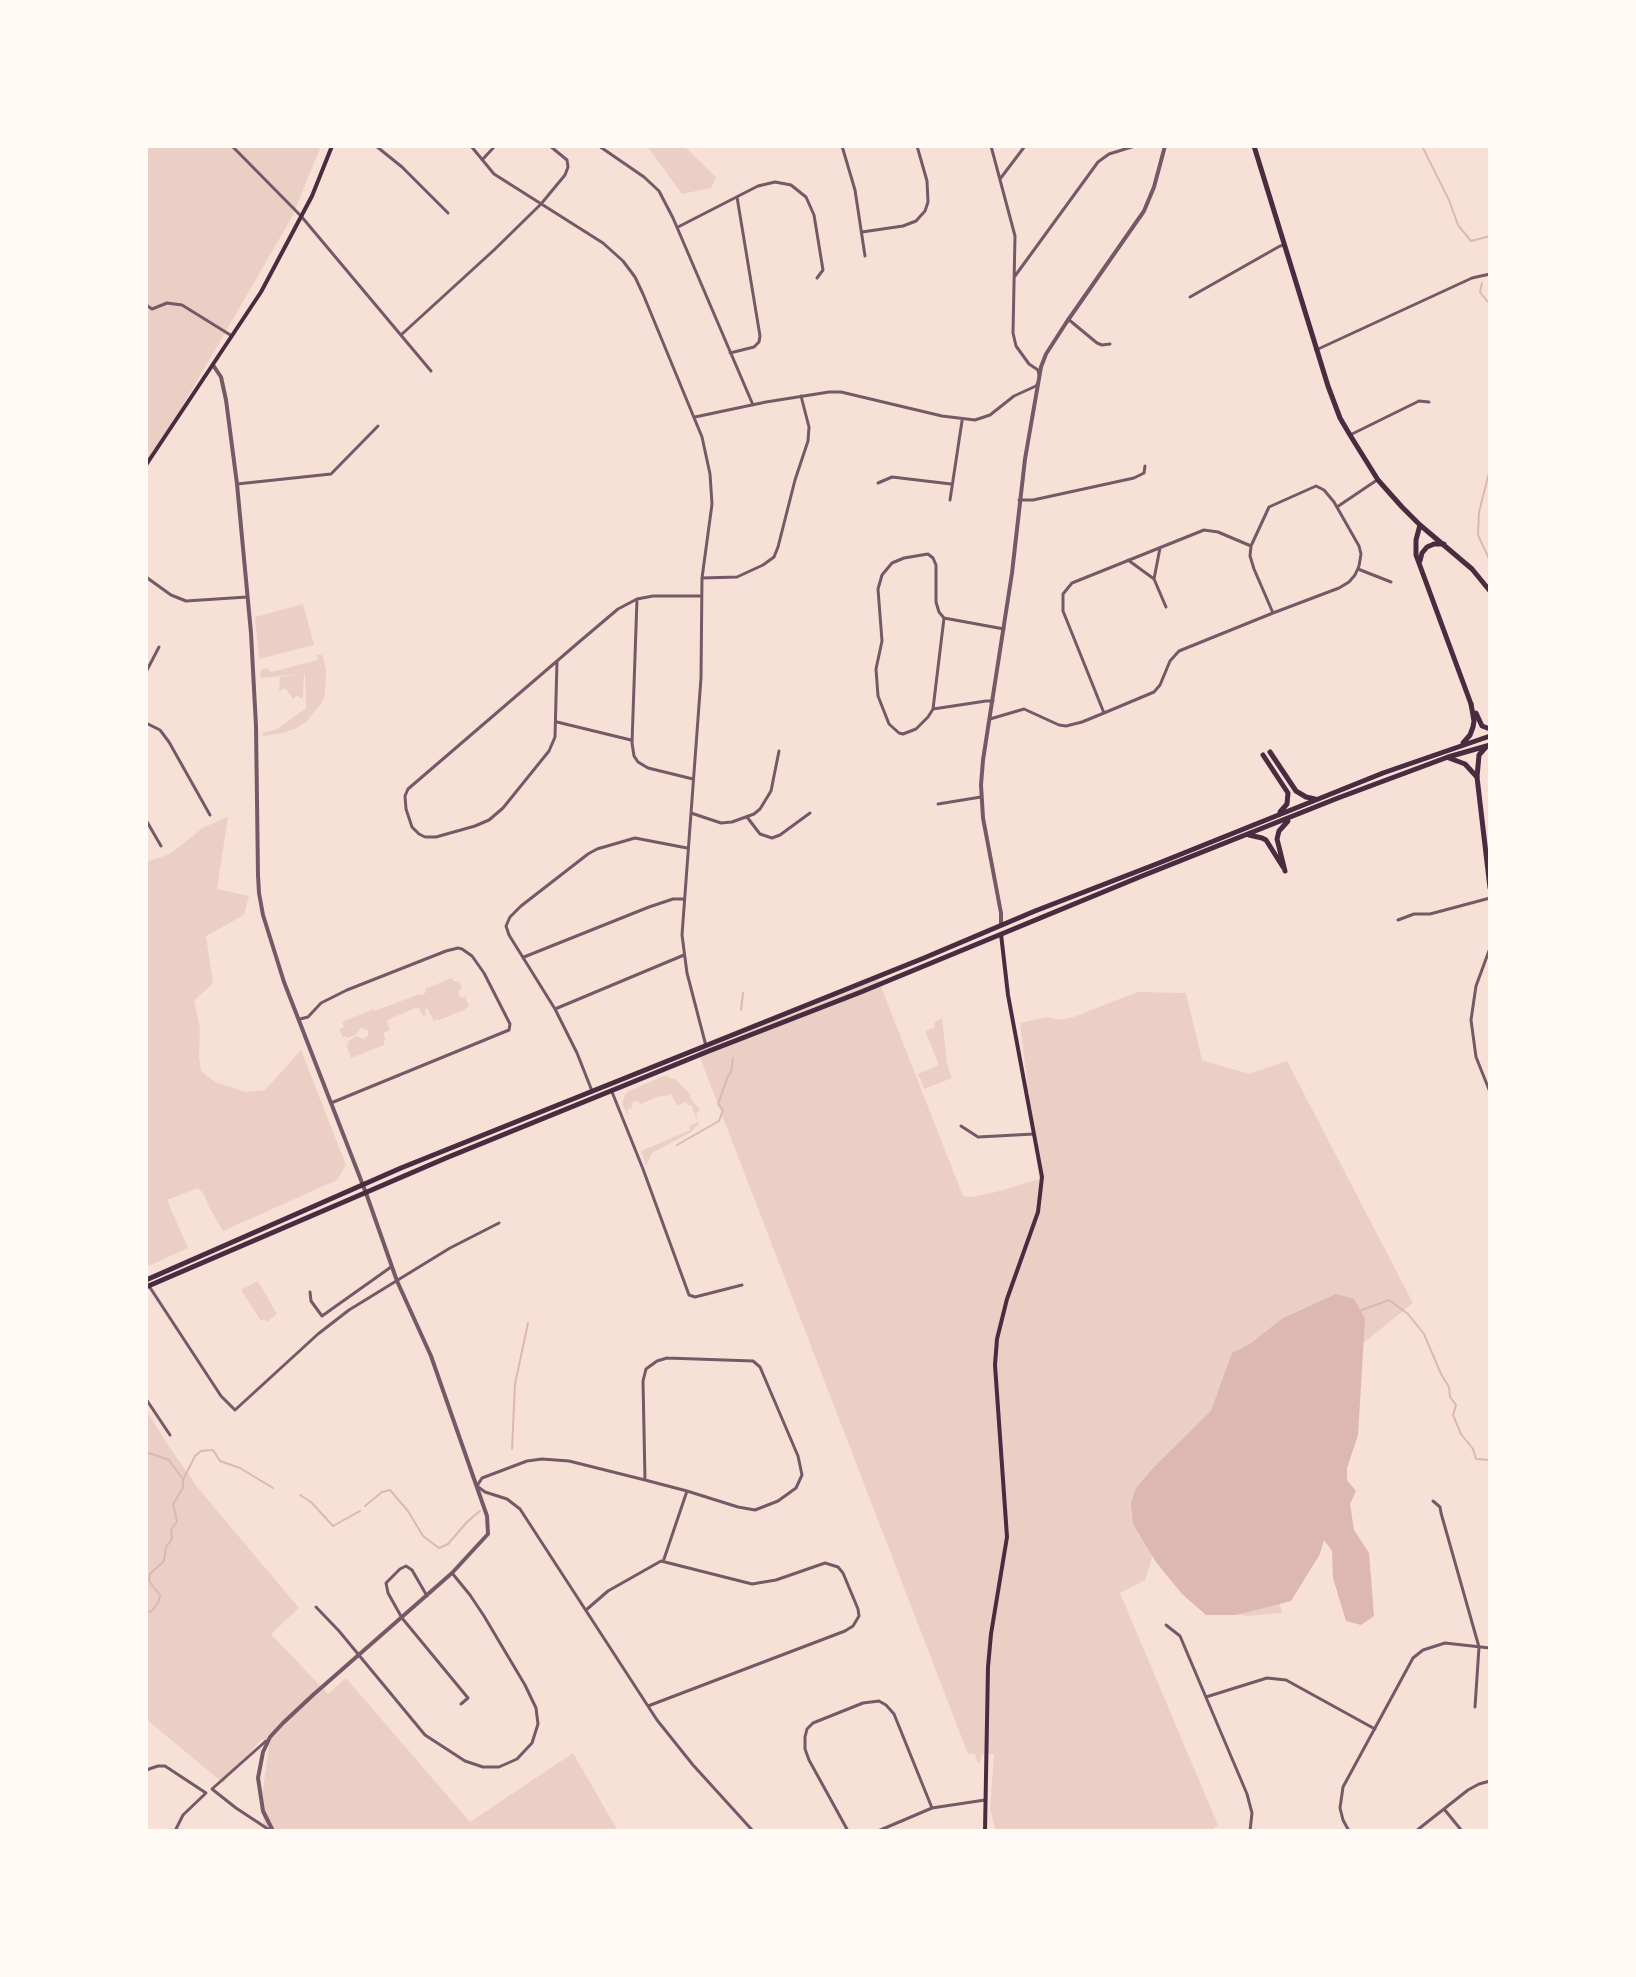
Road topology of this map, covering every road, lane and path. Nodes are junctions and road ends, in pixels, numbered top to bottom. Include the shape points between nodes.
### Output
1 (232, 146) edge
2 (332, 146) edge
3 (376, 146) edge
4 (471, 146) edge
5 (495, 146) edge
6 (550, 146) edge
7 (599, 146) edge
8 (842, 146) edge
9 (917, 146) edge
10 (991, 146) edge
11 (1025, 146) edge
12 (1135, 146) edge
13 (1165, 146) edge
14 (1254, 146) edge
15 (482, 160) junction
16 (1000, 179) junction
17 (737, 197) junction
18 (541, 204) junction
19 (448, 213) dead end
20 (301, 216) junction
21 (677, 227) junction
22 (862, 232) junction
23 (1285, 245) junction
24 (865, 256) dead end
25 (1490, 274) edge
26 (1015, 276) junction
27 (817, 278) dead end
28 (1190, 297) dead end
29 (146, 305) edge
30 (152, 309) junction
31 (146, 313) edge
32 (1068, 319) junction
33 (401, 335) junction
34 (232, 336) junction
35 (1110, 344) dead end
36 (1316, 350) junction
37 (730, 353) junction
38 (213, 365) junction
39 (431, 371) dead end
40 (1039, 380) junction
41 (800, 396) junction
42 (1429, 402) dead end
43 (753, 405) junction
44 (695, 417) junction
45 (962, 420) junction
46 (378, 426) dead end
47 (1350, 435) junction
48 (149, 456) edge
49 (146, 465) edge
50 (1145, 466) dead end
51 (1378, 480) junction
52 (878, 483) dead end
53 (237, 484) junction
54 (951, 484) junction
55 (950, 500) dead end
56 (1019, 500) junction
57 (1337, 507) junction
58 (1420, 525) junction
59 (1444, 544) junction
60 (1251, 546) junction
61 (1160, 548) junction
62 (1128, 560) junction
63 (1420, 566) junction
64 (1358, 569) junction
65 (146, 577) edge
66 (702, 578) junction
67 (1154, 579) junction
68 (1391, 582) dead end
69 (1490, 591) edge
70 (701, 596) junction
71 (247, 597) junction
72 (637, 599) junction
73 (1166, 607) dead end
74 (1273, 613) junction
75 (944, 618) junction
76 (1004, 629) junction
77 (159, 647) dead end
78 (557, 661) junction
79 (146, 672) edge
80 (993, 701) junction
81 (1471, 704) junction
82 (933, 709) junction
83 (1104, 713) junction
84 (990, 719) junction
85 (557, 722) junction
86 (146, 723) edge
87 (1490, 729) edge
88 (1490, 736) edge
89 (633, 740) junction
90 (1460, 745) junction
91 (1490, 745) edge
92 (779, 751) dead end
93 (1270, 752) dead end
94 (1263, 755) dead end
95 (1448, 757) junction
96 (1477, 777) junction
97 (693, 779) junction
98 (981, 797) junction
99 (1316, 799) junction
100 (938, 804) dead end
101 (691, 813) junction
102 (810, 813) dead end
103 (210, 815) dead end
104 (1278, 815) junction
105 (1294, 816) junction
106 (747, 817) junction
107 (146, 820) edge
108 (1244, 835) junction
109 (161, 846) dead end
110 (688, 849) junction
111 (1490, 888) edge
112 (1490, 898) edge
113 (684, 899) junction
114 (1398, 920) dead end
115 (1001, 924) junction
116 (1001, 935) junction
117 (1490, 948) edge
118 (684, 955) junction
119 (524, 957) junction
120 (555, 1009) junction
121 (299, 1019) junction
122 (706, 1046) junction
123 (611, 1090) junction
124 (592, 1091) junction
125 (1490, 1092) edge
126 (331, 1103) junction
127 (961, 1126) dead end
128 (1035, 1134) junction
129 (362, 1184) junction
130 (366, 1193) junction
131 (499, 1223) dead end
132 (392, 1267) junction
133 (397, 1281) junction
134 (147, 1284) edge
135 (742, 1285) dead end
136 (310, 1292) dead end
137 (146, 1399) edge
138 (170, 1435) dead end
139 (645, 1480) junction
140 (477, 1486) junction
141 (687, 1491) junction
142 (1433, 1501) dead end
143 (664, 1561) junction
144 (452, 1573) junction
145 (427, 1596) junction
146 (316, 1607) dead end
147 (586, 1610) junction
148 (402, 1618) junction
149 (1166, 1625) dead end
150 (1479, 1647) junction
151 (1490, 1648) edge
152 (358, 1656) junction
153 (1206, 1698) junction
154 (461, 1704) dead end
155 (648, 1706) junction
156 (1475, 1707) dead end
157 (1375, 1729) junction
158 (270, 1737) junction
159 (146, 1770) edge
160 (1490, 1781) edge
161 (212, 1789) junction
162 (206, 1793) junction
163 (986, 1800) junction
164 (932, 1808) junction
165 (1444, 1809) junction
166 (175, 1831) edge
167 (272, 1831) edge
168 (753, 1831) edge
169 (848, 1831) edge
170 (878, 1831) edge
171 (985, 1831) edge
172 (1250, 1831) edge
173 (1349, 1831) edge
174 (1416, 1831) edge
175 (1462, 1831) edge

1 - 20 street
2 - 20 main road
3 - 19 street
4 - 15 street
5 - 15 street
6 - 18 street via 568,167
7 - 21 street via 659,191
8 - 22 street
9 - 22 street via 929,193 925,211 903,226
10 - 16 street
11 - 16 street
12 - 26 street via 1098,162
13 - 32 street via 1144,211
14 - 23 main road
15 - 18 street via 494,174
16 - 26 street via 1015,236
17 - 21 street
17 - 27 street via 775,182 791,185 806,197 823,270
17 - 37 street via 760,339 754,347
18 - 33 street
18 - 44 street via 606,245 633,274
20 - 33 street
20 - 34 main road
21 - 37 street
22 - 24 street
23 - 28 street
23 - 36 main road
25 - 36 street
26 - 40 street via 1014,339 1038,370
29 - 30 street
30 - 31 street
30 - 34 street via 182,305
32 - 35 street via 1097,343
32 - 40 street via 1046,354
33 - 39 street
34 - 38 main road
36 - 47 main road
37 - 43 street
38 - 48 main road
38 - 53 street via 226,397
40 - 45 street via 990,415
40 - 56 street
41 - 43 street
41 - 45 street via 841,392
41 - 66 street via 808,441 774,557 737,577
42 - 47 street via 1417,401
43 - 44 street
44 - 66 street via 711,486
45 - 54 street
46 - 53 street via 331,474
47 - 51 main road
48 - 49 main road
50 - 56 street via 1134,478
51 - 57 street
51 - 58 main road
52 - 54 street via 892,477
53 - 71 street
54 - 55 street
56 - 76 street
57 - 60 street via 1318,486 1282,500 1267,510
57 - 64 street via 1359,546
58 - 59 main road
58 - 63 main road via 1415,546
59 - 63 main road via 1424,550
59 - 69 main road
60 - 61 street via 1206,529
60 - 74 street via 1254,569
61 - 62 street
61 - 67 street
62 - 67 street
62 - 83 street via 1073,582 1061,598
63 - 81 main road
64 - 68 street
64 - 74 street via 1343,586
65 - 71 street via 186,601
66 - 70 street
67 - 73 street
70 - 72 street
70 - 97 street
71 - 121 street via 255,691 259,893 269,938
72 - 78 street
72 - 89 street
74 - 83 street via 1179,651 1156,690
75 - 76 street
75 - 82 street
75 - 82 street via 936,602 933,558 911,556 886,568 878,589 878,696 887,721 903,734 916,729
76 - 80 street
77 - 79 street
78 - 85 street
78 - 85 street via 408,789 405,803 414,830 436,837 473,827 501,811 549,751
80 - 82 street
80 - 84 street
81 - 87 main road via 1482,726
81 - 90 main road via 1473,730
83 - 84 street via 1069,726 1024,709
84 - 98 street
85 - 89 street
86 - 103 street via 169,742
88 - 90 main road
89 - 97 street via 634,756 642,765
90 - 99 main road
91 - 95 main road
91 - 96 main road via 1480,754
92 - 106 street via 771,791 760,809
93 - 99 main road via 1296,791
94 - 104 main road via 1288,793
95 - 96 main road via 1467,765
95 - 105 main road
96 - 111 main road
97 - 101 street
98 - 100 street
98 - 115 street
99 - 104 main road
101 - 106 street via 721,823
101 - 110 street
102 - 106 street via 772,838 760,834
104 - 115 main road
105 - 108 main road
105 - 108 main road via 1277,834 1285,871 1266,840
107 - 109 street
108 - 116 main road
110 - 113 street
110 - 119 street via 635,838 588,854 510,917 506,930
112 - 114 street
113 - 118 street
113 - 119 street via 649,907
115 - 116 main road
115 - 122 main road
116 - 123 main road
116 - 128 main road
117 - 125 street via 1471,1020 1476,1057
118 - 120 street
118 - 122 street
119 - 120 street
120 - 124 street
121 - 126 street
121 - 126 street via 347,990 458,948 484,973 510,1024 509,1030
122 - 124 main road
123 - 130 main road
123 - 135 street via 689,1295
124 - 129 main road
126 - 129 street
127 - 128 street via 978,1137
128 - 163 main road via 1041,1201 1004,1311 995,1365 1007,1537 989,1656
129 - 130 street
129 - 134 main road
130 - 132 street
130 - 134 main road
131 - 133 street
132 - 133 street
132 - 136 street via 322,1316
133 - 134 street via 339,1317 235,1410
133 - 140 street via 431,1356
137 - 138 street
139 - 140 street via 542,1459 482,1478
139 - 141 street
139 - 141 street via 646,1369 667,1358 753,1361 768,1382 798,1456 802,1475 796,1488 755,1510
140 - 144 street via 488,1534
140 - 147 street via 520,1509
141 - 143 street
142 - 150 street via 1440,1507
143 - 147 street via 608,1591
143 - 155 street via 752,1584 832,1564 846,1579 859,1616 845,1631
144 - 145 street
144 - 152 street via 483,1614 534,1703 536,1734 521,1756 492,1768 457,1757 425,1735
145 - 148 street
145 - 148 street via 412,1570 400,1569 386,1585
146 - 152 street
147 - 155 street
148 - 152 street
148 - 154 street via 468,1698
149 - 153 street via 1180,1636
150 - 151 street
150 - 156 street
150 - 157 street via 1445,1643 1423,1650 1413,1658
152 - 158 street
153 - 157 street via 1267,1678 1286,1680
153 - 172 street via 1250,1804
155 - 168 street
157 - 173 street via 1341,1795
158 - 161 street
158 - 167 street via 258,1778
159 - 162 street via 165,1766
160 - 165 street
161 - 162 street
161 - 167 street
162 - 166 street
163 - 164 street
163 - 171 main road
164 - 169 street via 894,1714 879,1701 863,1703 813,1723 805,1737 809,1760
164 - 170 street
165 - 174 street
165 - 175 street

